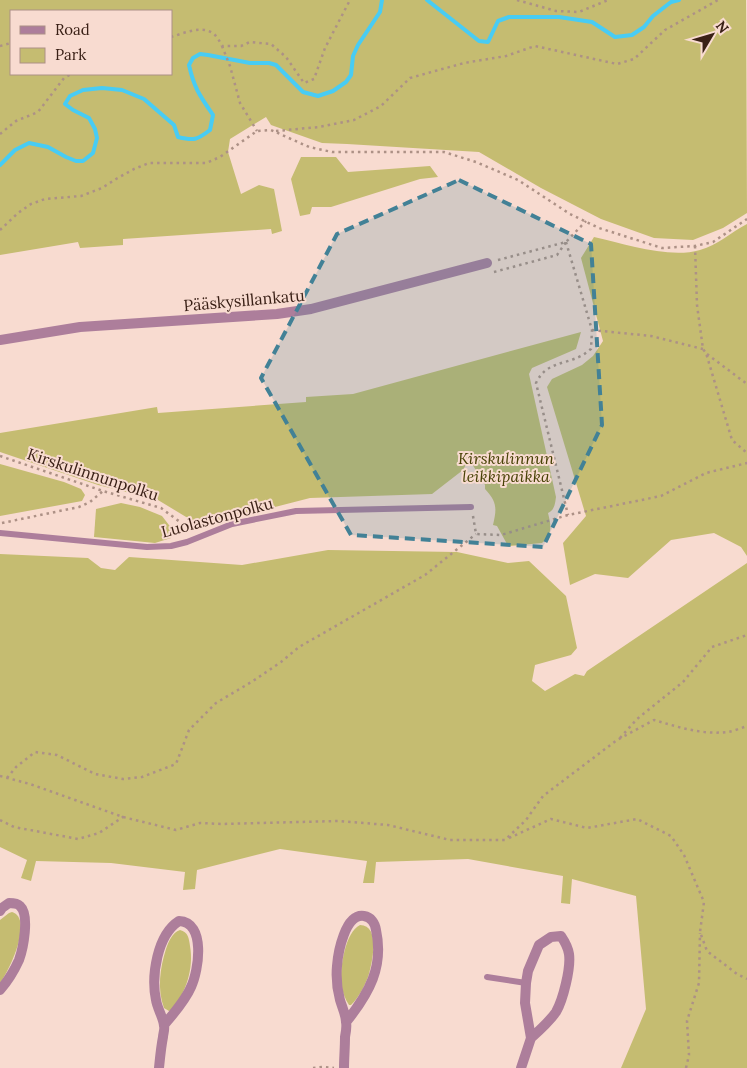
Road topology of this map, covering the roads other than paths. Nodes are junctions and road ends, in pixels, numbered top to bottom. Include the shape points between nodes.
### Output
1 (487, 263) road end
2 (0, 340) edge
3 (471, 507) road end
4 (0, 533) edge
5 (0, 911) edge
6 (486, 977) dead end
7 (526, 983) junction
8 (0, 990) edge
9 (346, 1021) junction
10 (164, 1025) junction
11 (531, 1038) junction
12 (158, 1068) edge
13 (342, 1068) edge
14 (521, 1068) edge

1 - 2 street, Pääskysillankatu via 311,310 80,327
3 - 4 lane, Luolastonpolku via 296,511 232,524 171,546 147,547
5 - 8 street via 9,903 19,905 24,912 25,926 19,960
6 - 7 lane
7 - 11 street via 525,1002
7 - 11 street via 539,945 551,937 561,936 569,956 563,993 556,1012
9 - 9 street via 368,991 376,969 375,926 363,916 354,919 346,930 336,967 337,989
9 - 13 street
10 - 10 street via 191,988 196,972 196,935 191,925 185,922 179,922 170,929 156,961 155,998
10 - 12 street
11 - 14 street

